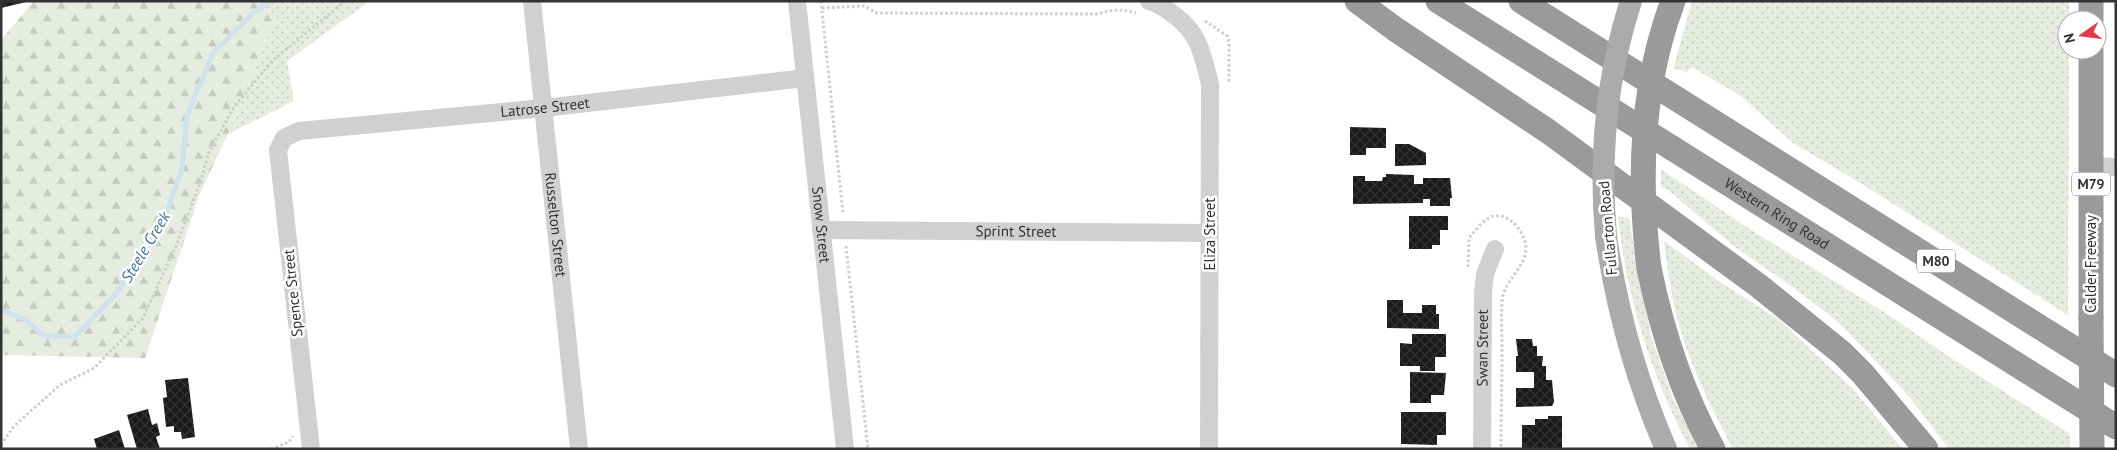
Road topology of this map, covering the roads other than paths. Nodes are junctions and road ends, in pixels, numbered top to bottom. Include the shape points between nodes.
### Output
1 (532, 1) edge
2 (797, 1) edge
3 (1357, 1) edge
4 (1438, 1) edge
5 (1521, 1) edge
6 (1631, 1) edge
7 (1673, 1) edge
8 (1145, 8) edge
9 (2091, 60) edge
10 (805, 78) junction
11 (544, 108) junction
12 (284, 138) joint
13 (2091, 166) junction
14 (2116, 167) edge
15 (822, 230) junction
16 (1210, 233) junction
17 (1496, 249) dead end
18 (2116, 375) edge
19 (2116, 427) edge
20 (310, 449) edge
21 (579, 449) edge
22 (845, 449) edge
23 (1209, 449) edge
24 (1482, 449) edge
25 (1666, 449) edge
26 (1713, 449) edge
27 (1926, 449) edge
28 (2092, 449) edge

1 - 11 street, Russelton Street
2 - 10 street, Snow Street
3 - 27 highway via 1549,132 1767,292 1842,352 1900,415
4 - 19 highway, Western Ring Road
5 - 18 highway, M80
6 - 25 main road, Fullarton Road, bridge via 1605,119 1602,178 1606,236 1627,343
7 - 26 highway, bridge via 1655,63 1644,142 1643,203 1660,319 1688,400
8 - 16 street, Eliza Street via 1158,4 1188,25 1201,48 1210,84
9 - 13 highway, Calder Freeway / M79
10 - 11 street, Latrose Street
10 - 15 street, Snow Street
11 - 12 street, Latrose Street via 299,131
11 - 21 street, Russelton Street
12 - 20 street, Spence Street via 278,150
13 - 14 street
13 - 28 highway, Calder Freeway / M79, bridge
15 - 16 street, Sprint Street
15 - 22 street, Snow Street
16 - 23 street, Eliza Street
17 - 24 street, Swan Street via 1485,274 1483,292

